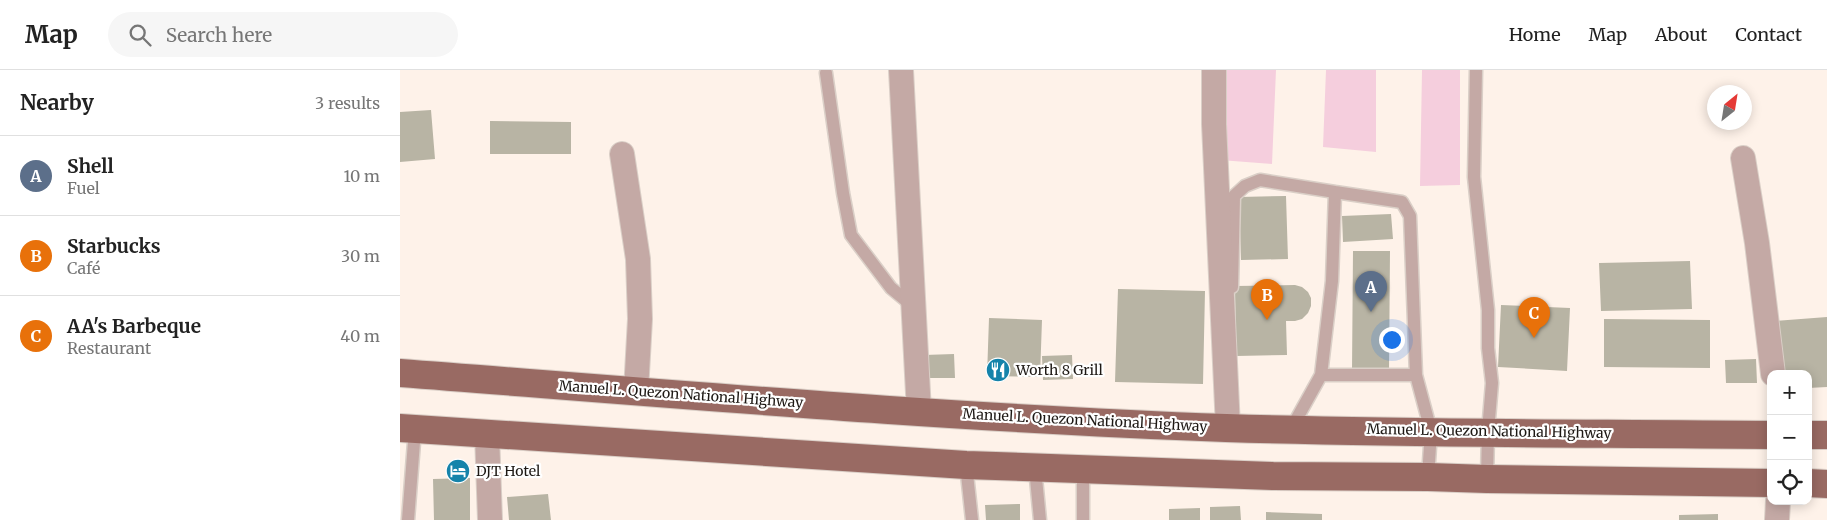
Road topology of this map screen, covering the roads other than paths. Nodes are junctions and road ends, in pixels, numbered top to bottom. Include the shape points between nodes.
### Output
1 (901, 70) edge
2 (1214, 70) edge
3 (1476, 70) edge
4 (826, 73) dead end
5 (622, 154) dead end
6 (1743, 158) dead end
7 (1335, 192) junction
8 (914, 307) junction
9 (1773, 370) edge
10 (400, 373) edge
11 (1321, 375) junction
12 (1416, 375) junction
13 (636, 391) junction
14 (919, 412) junction
15 (407, 428) edge
16 (1234, 428) junction
17 (1291, 428) junction
18 (1431, 431) junction
19 (1488, 432) junction
20 (487, 434) junction
21 (1767, 435) edge
22 (1812, 435) edge
23 (1827, 436) edge
24 (966, 466) junction
25 (1035, 468) junction
26 (1083, 470) junction
27 (1428, 477) junction
28 (1487, 479) junction
29 (1767, 483) edge
30 (1812, 483) edge
31 (1827, 484) edge
32 (1778, 505) edge
33 (408, 520) edge
34 (490, 520) edge
35 (972, 520) edge
36 (1040, 520) edge
37 (1083, 520) edge
38 (1777, 520) edge

1 - 8 street
2 - 16 street via 1215,134
3 - 19 lane via 1474,177 1492,383
4 - 8 lane via 852,235 891,288
5 - 13 street via 638,259 640,319
6 - 9 street
7 - 11 lane via 1332,281
7 - 12 lane via 1402,202 1410,216
7 - 16 lane via 1260,180 1245,186 1234,196
8 - 14 street
10 - 13 main road, Manuel L. Quezon National Highway
11 - 12 lane
11 - 17 lane
12 - 18 lane
13 - 14 main road, Manuel L. Quezon National Highway
14 - 16 main road, Manuel L. Quezon National Highway
15 - 20 main road
15 - 33 lane
16 - 17 main road, Manuel L. Quezon National Highway
17 - 18 main road, Manuel L. Quezon National Highway
18 - 19 main road, Manuel L. Quezon National Highway
18 - 27 lane
19 - 21 main road, Manuel L. Quezon National Highway
19 - 28 lane
20 - 24 main road
20 - 34 street
22 - 23 main road
24 - 25 main road
24 - 35 lane
25 - 26 main road
25 - 36 lane
26 - 27 main road
26 - 37 lane
27 - 28 main road
28 - 29 main road
30 - 31 main road
32 - 38 street

